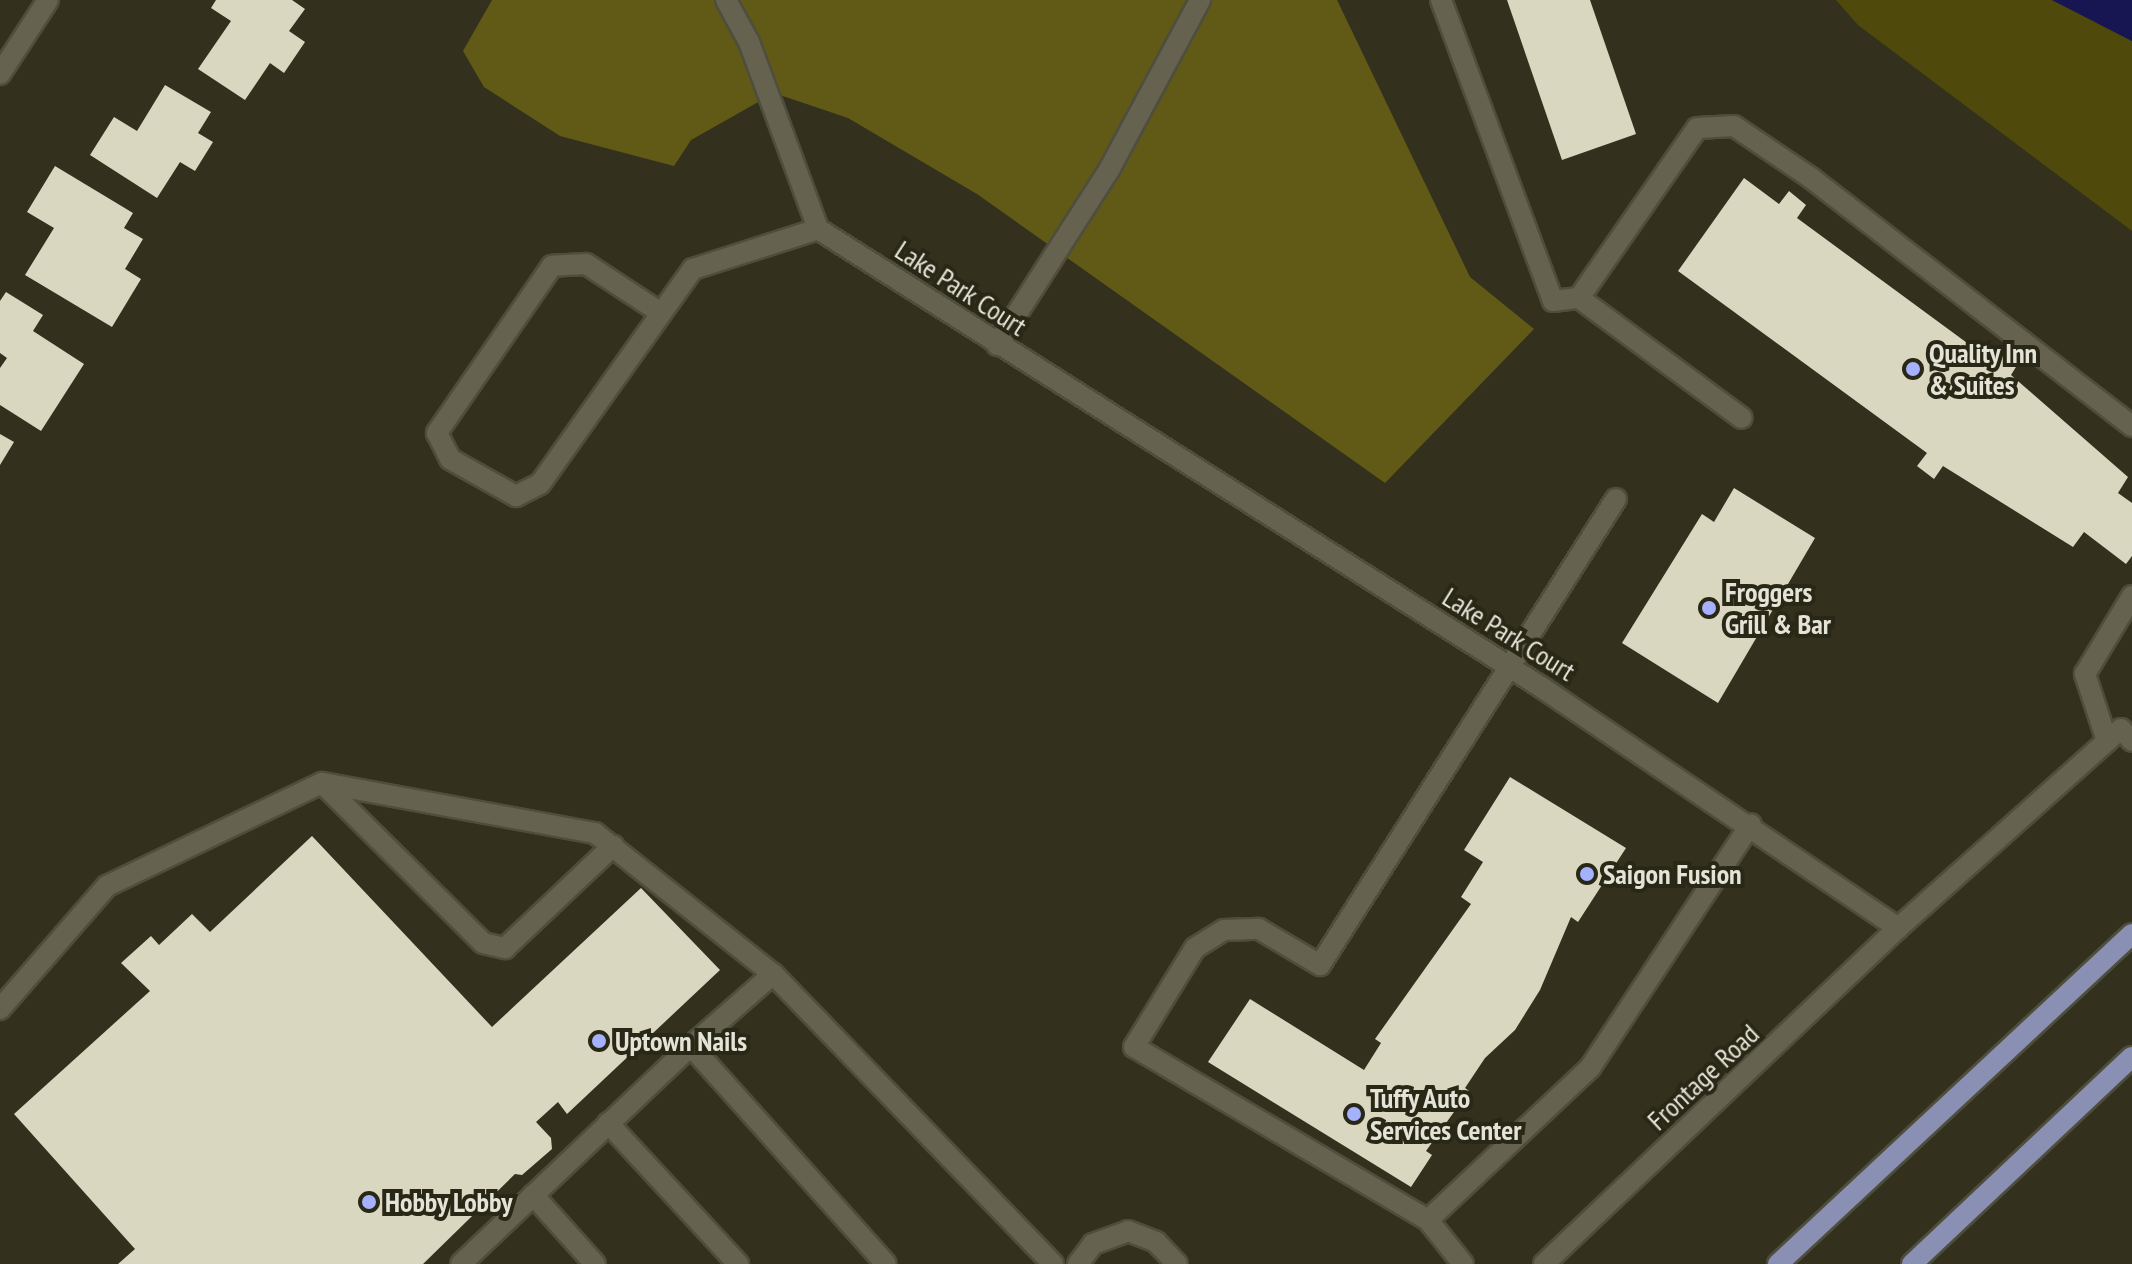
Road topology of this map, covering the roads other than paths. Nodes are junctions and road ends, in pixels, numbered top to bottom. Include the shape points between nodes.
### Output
1 (48, 0) edge
2 (726, 0) edge
3 (1200, 0) edge
4 (1441, 0) edge
5 (0, 74) edge
6 (818, 229) junction
7 (1579, 298) junction
8 (661, 313) junction
9 (997, 345) junction
10 (1742, 418) dead end
11 (2132, 426) edge
12 (1616, 499) dead end
13 (2132, 596) edge
14 (1510, 668) junction
15 (2107, 741) junction
16 (2132, 741) edge
17 (322, 783) junction
18 (1751, 824) junction
19 (613, 846) junction
20 (1898, 928) junction
21 (2132, 934) edge
22 (773, 974) junction
23 (0, 1009) edge
24 (691, 1046) junction
25 (2132, 1057) edge
26 (608, 1123) junction
27 (533, 1195) junction
28 (1428, 1220) junction
29 (463, 1264) edge
30 (595, 1264) edge
31 (738, 1264) edge
32 (886, 1264) edge
33 (1053, 1264) edge
34 (1078, 1264) edge
35 (1177, 1264) edge
36 (1463, 1264) edge
37 (1544, 1264) edge
38 (1778, 1264) edge
39 (1912, 1264) edge

1 - 5 street
2 - 6 street via 749,42
3 - 9 street via 1109,170
4 - 7 street via 1553,301
6 - 8 street via 693,269
6 - 9 street, Lake Park Court
7 - 10 street
7 - 11 street via 1697,128 1734,126
8 - 8 street via 540,484 516,496 450,459 437,433 552,266 586,264
9 - 14 street, Lake Park Court
12 - 14 street
13 - 15 street via 2085,674
14 - 18 street, Lake Park Court
14 - 28 street via 1320,965 1259,929 1224,930 1195,948 1134,1047
15 - 16 street via 2121,729
15 - 20 street
17 - 19 street via 595,833
17 - 19 street via 483,943 505,948
17 - 23 street via 107,886
18 - 20 street, Lake Park Court
18 - 28 street via 1590,1068
19 - 22 street
20 - 37 street, Frontage Road
21 - 38 main road
22 - 24 street
22 - 33 street
24 - 26 street
24 - 32 street
25 - 39 main road
26 - 27 street
26 - 31 street
27 - 29 street
27 - 30 street
28 - 36 street
34 - 35 street via 1093,1244 1128,1231 1156,1242

